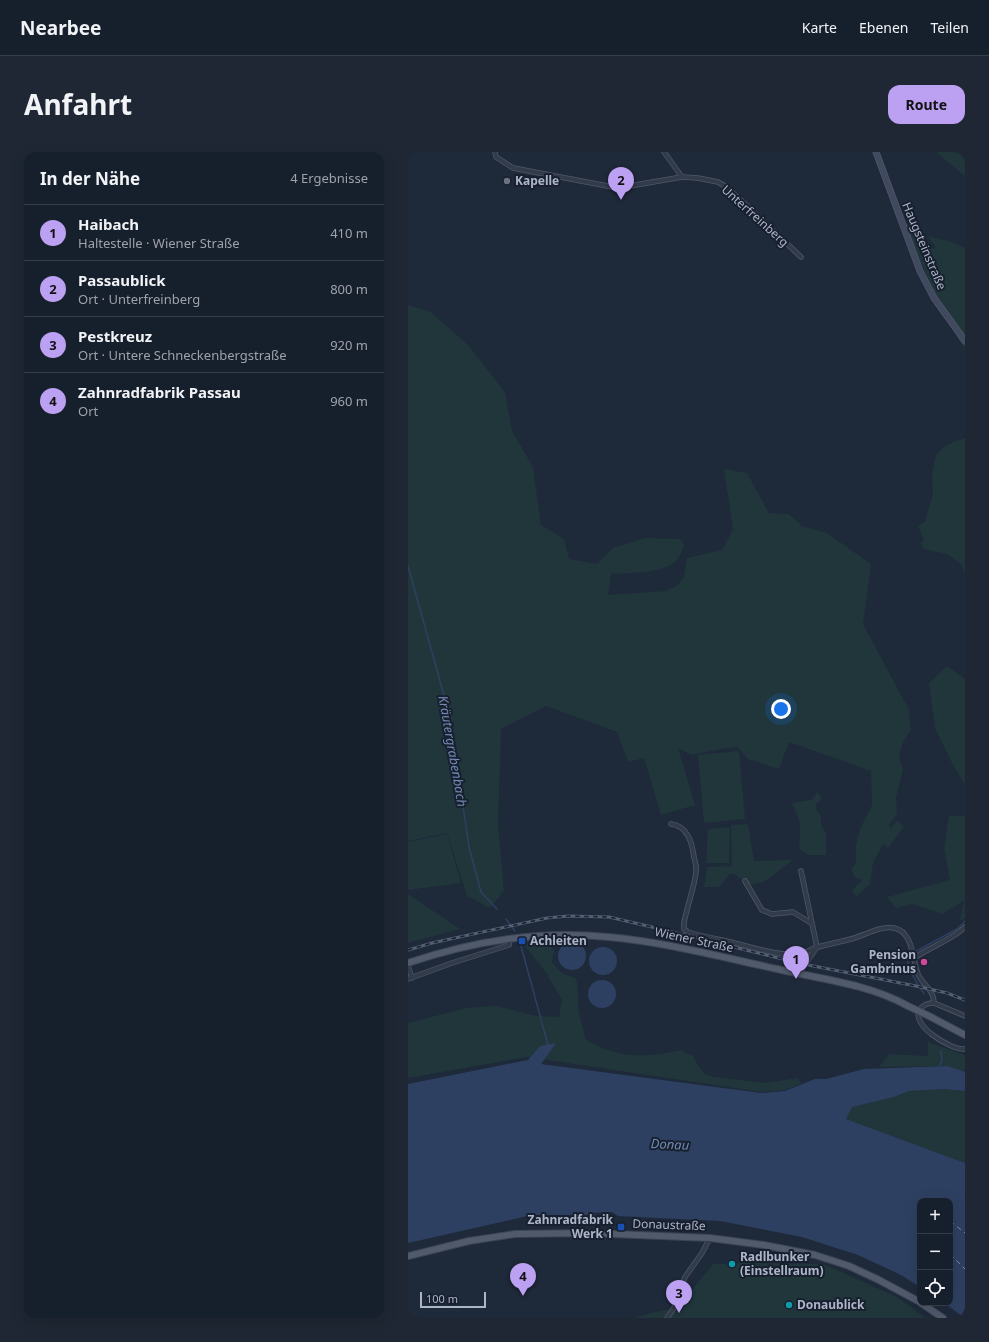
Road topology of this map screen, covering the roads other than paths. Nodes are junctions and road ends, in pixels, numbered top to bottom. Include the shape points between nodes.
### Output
1 (495, 152) edge
2 (664, 152) edge
3 (876, 152) edge
4 (682, 177) junction
5 (801, 257) dead end
6 (965, 342) edge
7 (671, 824) dead end
8 (801, 871) dead end
9 (745, 881) dead end
10 (811, 923) junction
11 (965, 927) edge
12 (510, 938) junction
13 (817, 947) junction
14 (913, 957) junction
15 (408, 962) edge
16 (408, 966) edge
17 (801, 974) junction
18 (410, 978) edge
19 (934, 1003) junction
20 (965, 1016) edge
21 (964, 1033) edge
22 (965, 1050) edge
23 (710, 1238) junction
24 (408, 1256) edge
25 (917, 1301) edge
26 (925, 1306) edge
27 (667, 1318) edge
28 (943, 1318) edge

1 - 4 street, Unterfreinberg via 496,157 512,168 618,188
2 - 4 street
3 - 6 main road, Haugsteinstraße via 920,271 934,298
4 - 5 street, Unterfreinberg via 718,182 725,186
7 - 13 street via 691,839 697,867 684,923 686,930 784,954 805,952
8 - 10 street
9 - 10 street via 762,910 772,914 793,912
10 - 13 street
11 - 14 street via 954,936
12 - 15 main road, Wiener Straße via 463,946
12 - 17 main road, Wiener Straße via 565,935 629,939
12 - 18 street via 509,945
13 - 14 street via 885,928 894,928 907,937
13 - 17 street
14 - 19 street via 918,974 932,992
16 - 18 street
17 - 21 main road, Wiener Straße, bridge via 876,991
19 - 20 street
19 - 22 street via 919,1010 920,1023 936,1037
23 - 24 main road, Donaustraße via 589,1233 515,1234 469,1240
23 - 25 main road, Donaustraße via 764,1244 815,1255 849,1266
23 - 27 street via 685,1277 674,1308
26 - 28 main road, Donaustraße

